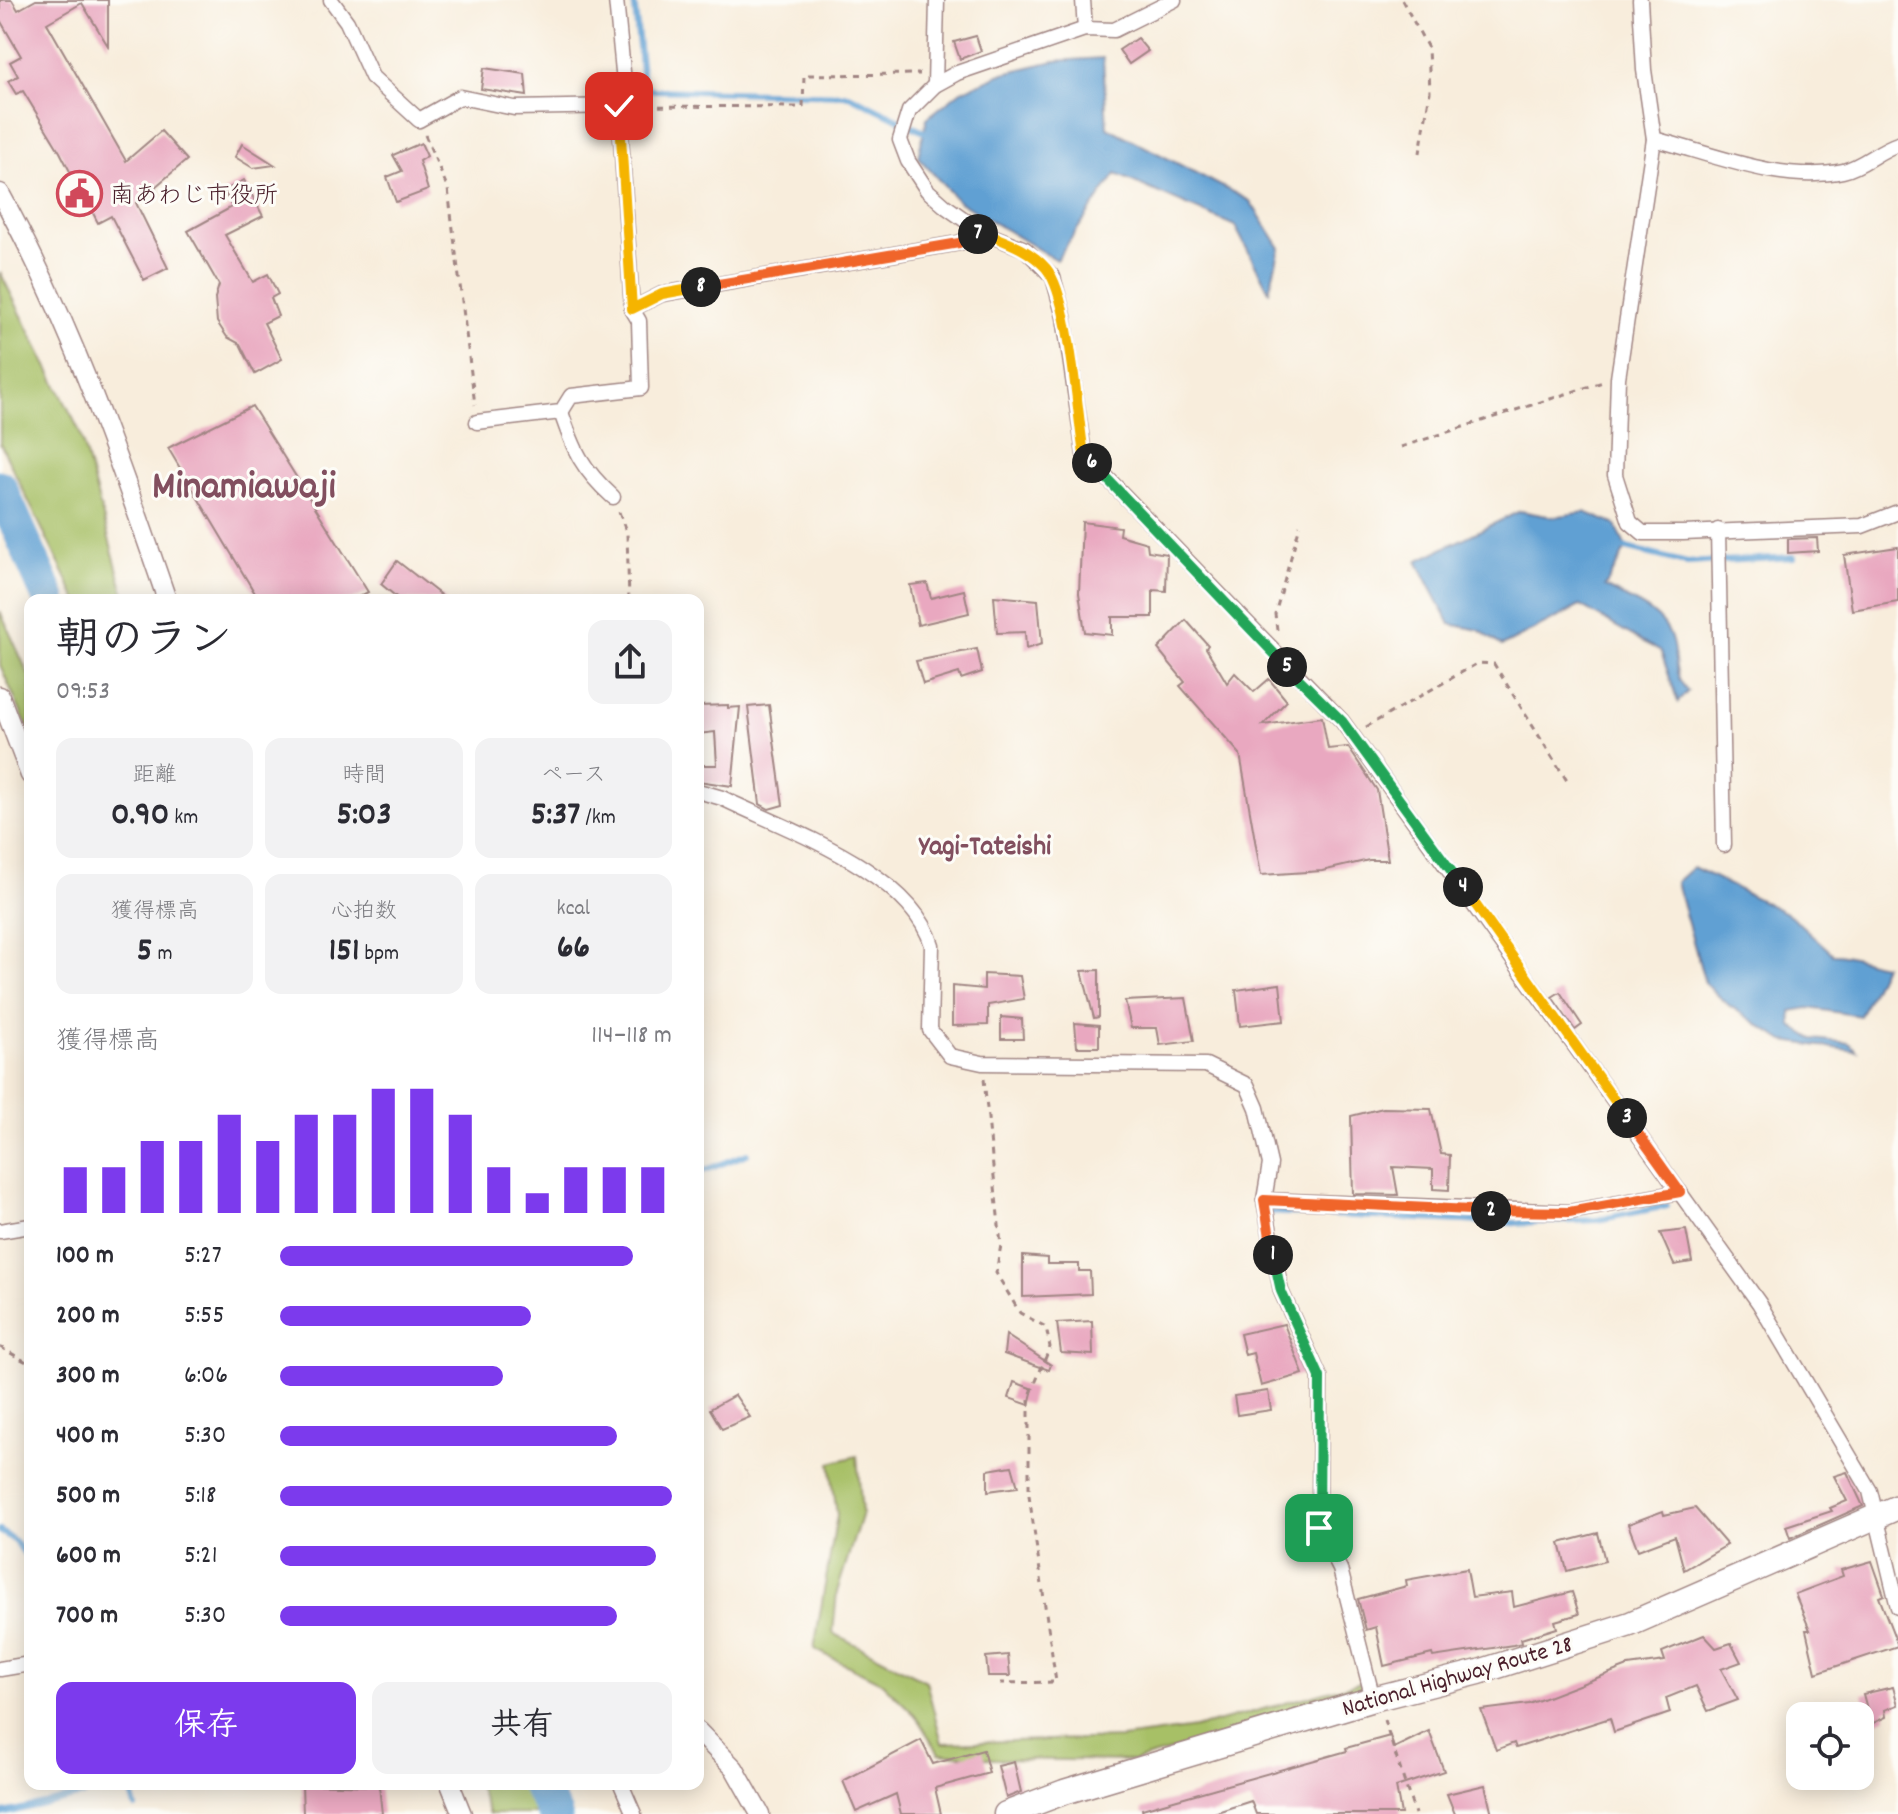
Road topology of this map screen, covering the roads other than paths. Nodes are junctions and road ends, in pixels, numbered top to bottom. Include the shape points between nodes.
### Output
1 (331, 0) edge
2 (616, 0) edge
3 (937, 0) edge
4 (1083, 0) edge
5 (1174, 0) edge
6 (1640, 0) edge
7 (1085, 29) junction
8 (934, 80) junction
9 (619, 106) junction
10 (1654, 139) junction
11 (1898, 144) edge
12 (0, 193) edge
13 (982, 232) junction
14 (632, 309) junction
15 (561, 412) junction
16 (477, 422) road end
17 (613, 497) road end
18 (1898, 512) edge
19 (1718, 530) junction
20 (165, 594) edge
21 (0, 696) edge
22 (5, 724) edge
23 (24, 763) edge
24 (704, 793) edge
25 (1724, 845) dead end
26 (1680, 1192) junction
27 (1264, 1200) junction
28 (24, 1227) edge
29 (0, 1231) edge
30 (1898, 1507) edge
31 (1874, 1518) junction
32 (1898, 1607) edge
33 (24, 1665) edge
34 (0, 1669) edge
35 (1373, 1699) junction
36 (704, 1737) edge
37 (452, 1790) edge
38 (624, 1790) edge
39 (1064, 1792) junction
40 (462, 1814) edge
41 (634, 1814) edge
42 (760, 1814) edge
43 (1006, 1814) edge
44 (1049, 1814) edge

1 - 9 street via 372,77 419,120 460,97 514,108
2 - 9 street via 625,92
3 - 8 street
4 - 7 street
5 - 7 street via 1114,30
6 - 10 street
7 - 8 street
8 - 13 street via 909,111 900,140 927,190
9 - 14 street
10 - 11 street via 1778,171 1812,174 1845,171
10 - 19 street via 1618,378 1615,475 1630,522 1643,533
12 - 20 street via 108,428
13 - 14 street via 959,243 662,294
13 - 26 street via 1025,249 1053,277 1084,454 1352,735
14 - 15 street via 639,321 641,388 571,396
15 - 16 street
15 - 17 street via 588,474
18 - 19 street via 1862,526
19 - 25 street
21 - 22 street
22 - 23 street
24 - 27 street via 862,867 902,896 929,933 930,1030 950,1056 982,1063 1206,1065 1247,1085 1270,1164
26 - 27 street via 1569,1212
26 - 31 street via 1759,1303 1841,1438 1870,1491
27 - 35 street via 1281,1291 1320,1377 1319,1528 1340,1569
28 - 29 street
30 - 31 highway, National Highway Route 28
31 - 32 street
31 - 35 highway, National Highway Route 28 via 1630,1624
33 - 34 street
35 - 39 highway, National Highway Route 28
36 - 42 street via 734,1768
37 - 40 street
38 - 41 street
39 - 43 highway, National Highway Route 28
39 - 44 street

